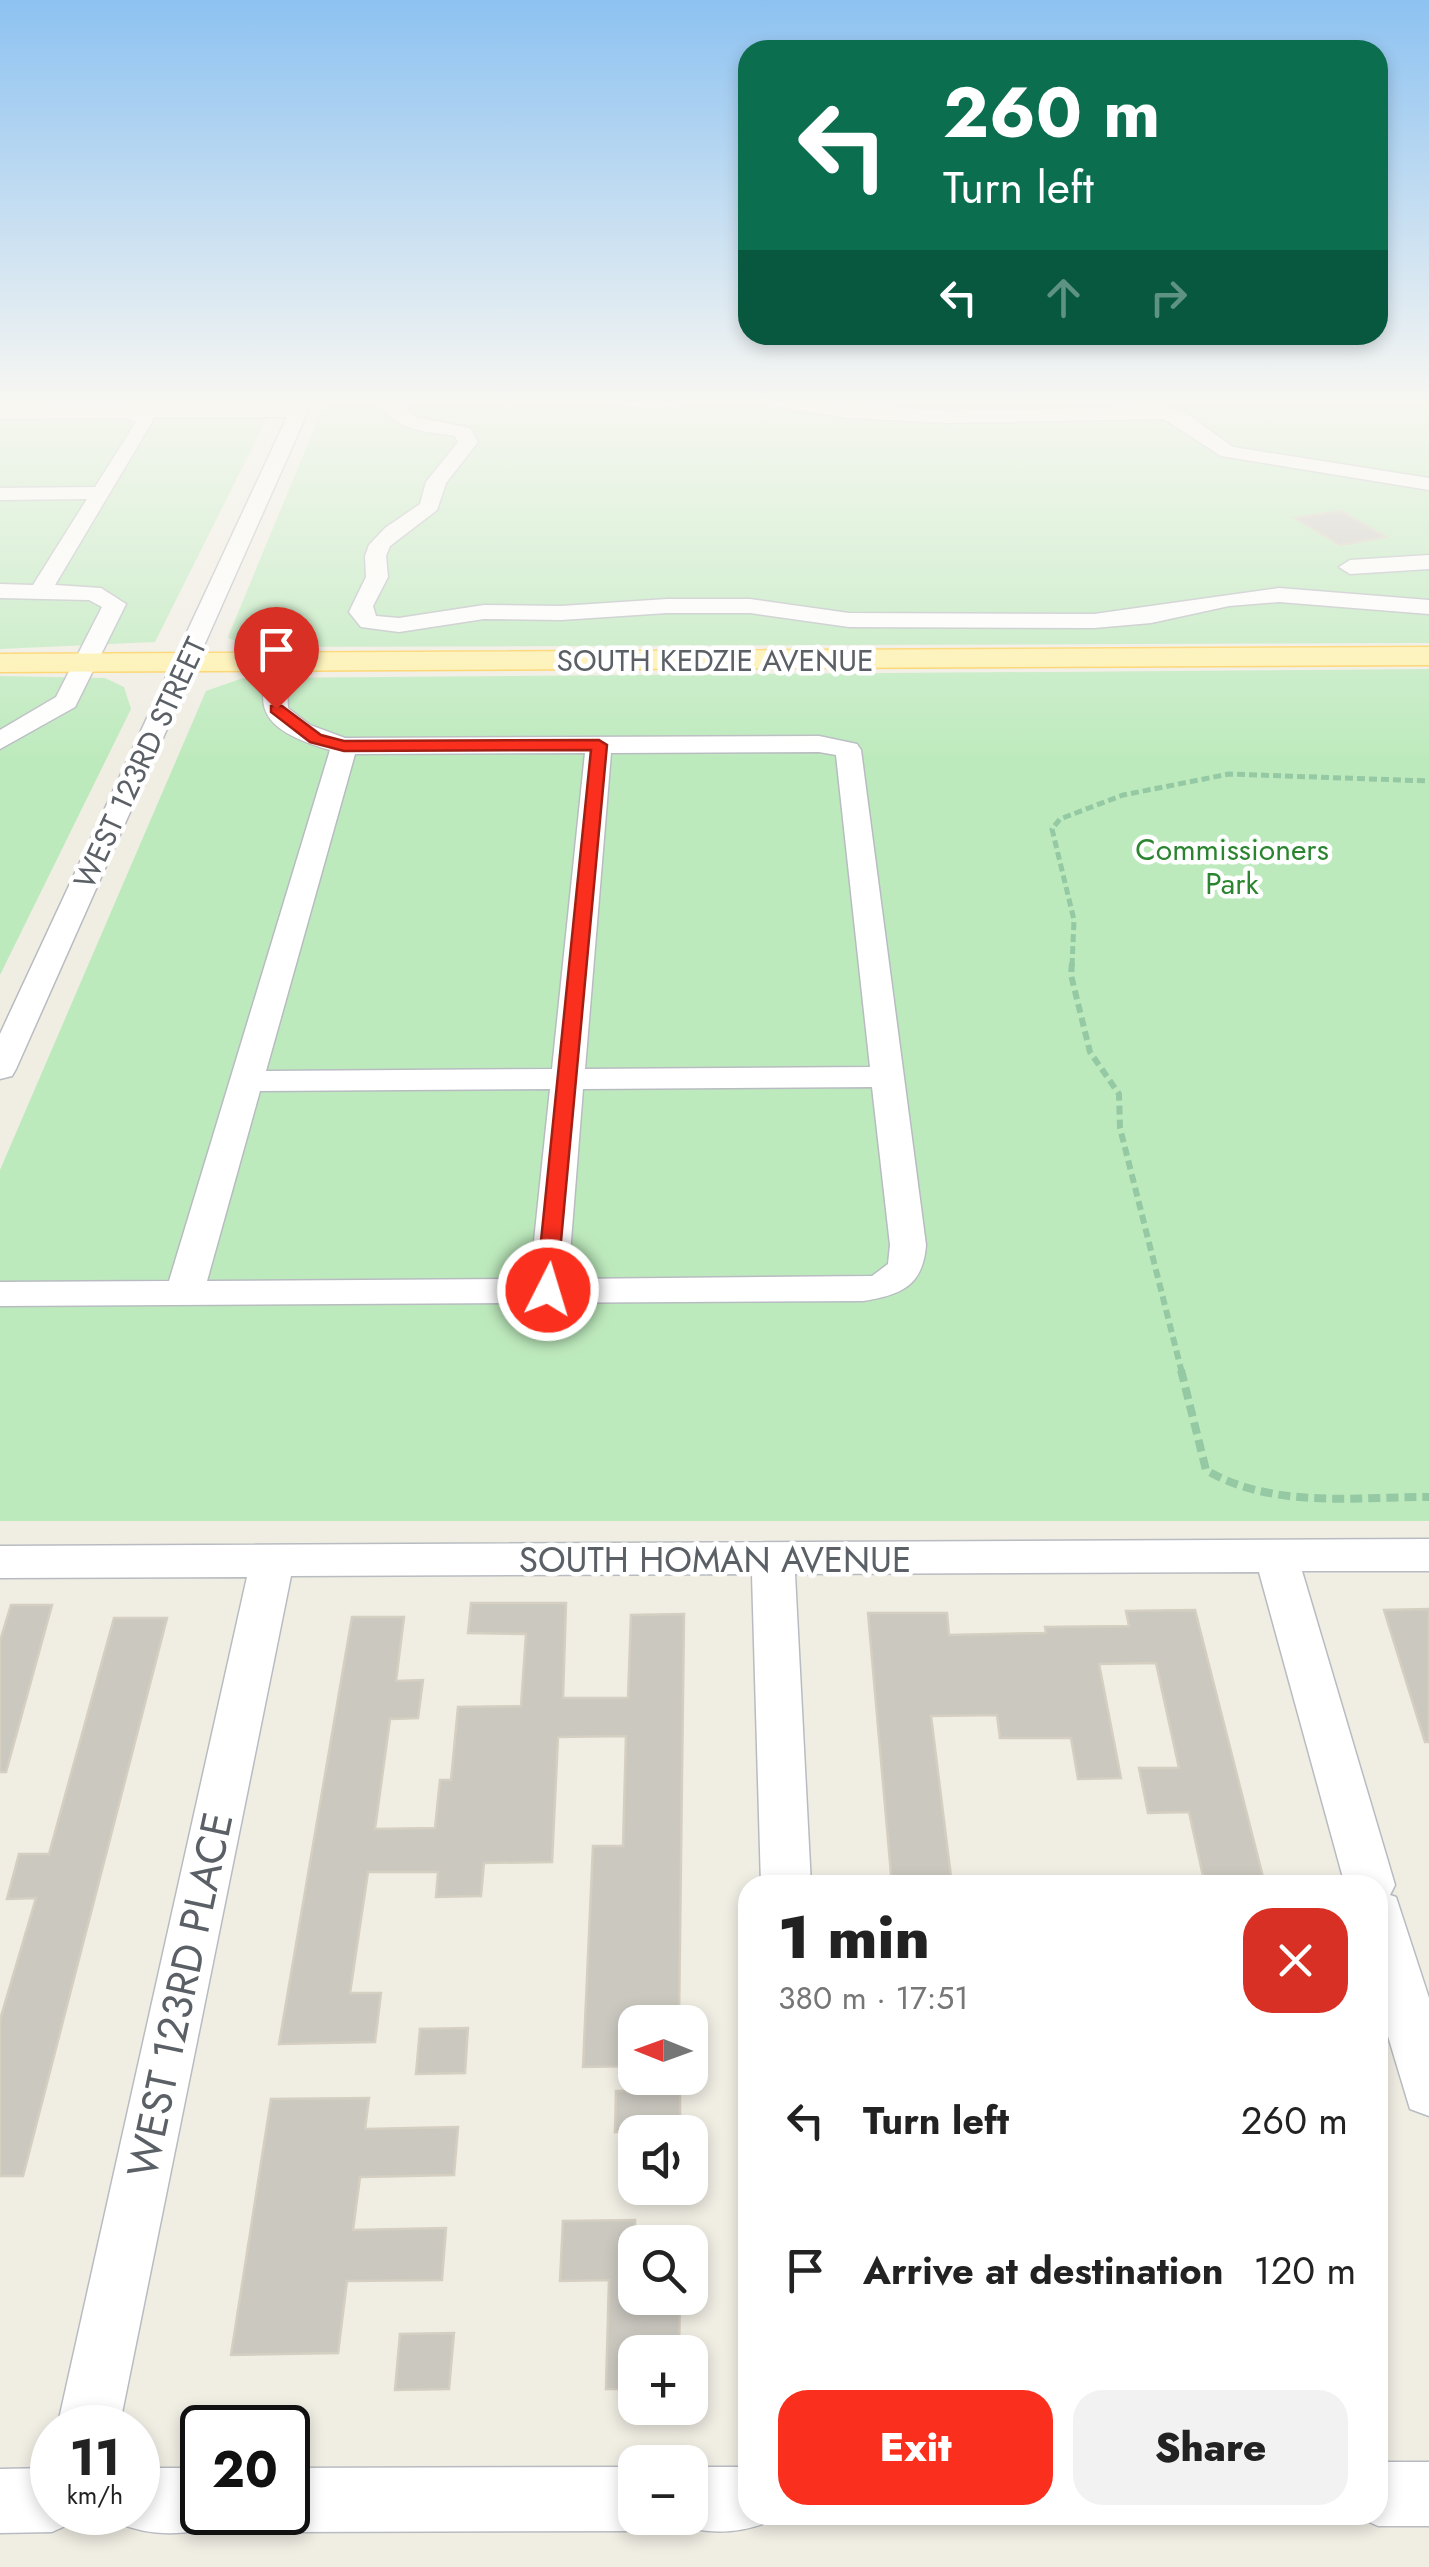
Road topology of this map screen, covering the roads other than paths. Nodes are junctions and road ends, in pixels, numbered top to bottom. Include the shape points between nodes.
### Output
1 (85, 520) edge
2 (251, 520) edge
3 (409, 520) edge
4 (1429, 562) edge
5 (1350, 568) dead end
6 (41, 590) junction
7 (0, 591) edge
8 (1429, 607) edge
9 (1429, 656) edge
10 (0, 662) edge
11 (88, 662) junction
12 (187, 662) junction
13 (286, 662) junction
14 (66, 702) junction
15 (0, 715) edge
16 (0, 741) edge
17 (599, 745) junction
18 (344, 746) junction
19 (0, 1070) edge
20 (568, 1078) junction
21 (889, 1078) junction
22 (246, 1080) junction
23 (548, 1290) junction
24 (185, 1291) junction
25 (0, 1294) edge
26 (1276, 1555) junction
27 (1429, 1555) edge
28 (773, 1561) junction
29 (0, 1562) edge
30 (272, 1563) junction
31 (786, 1875) edge
32 (1367, 1875) edge
33 (1388, 1947) edge
34 (1429, 2091) edge
35 (93, 2405) edge
36 (1388, 2494) edge
37 (1429, 2494) edge
38 (618, 2499) edge
39 (708, 2499) edge
40 (738, 2499) edge
41 (30, 2500) edge
42 (310, 2500) edge
43 (0, 2501) edge

1 - 6 street
2 - 12 street, WEST 123RD STREET
3 - 8 street via 375,556 377,576 360,612 369,622 667,606 750,606 849,620 1094,621 1278,596
4 - 5 street
6 - 7 street
6 - 11 street via 93,593 115,604
9 - 13 main road, SOUTH KEDZIE AVENUE
10 - 11 main road, SOUTH KEDZIE AVENUE
11 - 12 main road, SOUTH KEDZIE AVENUE
11 - 14 street
12 - 13 main road, SOUTH KEDZIE AVENUE
12 - 19 street, WEST 123RD STREET
13 - 18 street via 276,709 316,738
14 - 15 street
14 - 16 street
17 - 18 street
17 - 20 street
17 - 21 street via 819,744 848,750
18 - 22 street
20 - 21 street
20 - 22 street
20 - 23 street
21 - 23 street via 909,1257 895,1279 863,1289
22 - 24 street
23 - 24 street
24 - 25 street
26 - 27 street, SOUTH HOMAN AVENUE
26 - 28 street, SOUTH HOMAN AVENUE
26 - 32 street
28 - 30 street, SOUTH HOMAN AVENUE
28 - 31 street
29 - 30 street, SOUTH HOMAN AVENUE
30 - 35 street, WEST 123RD PLACE
33 - 34 street
36 - 37 street
38 - 42 street
39 - 40 street
41 - 43 street

